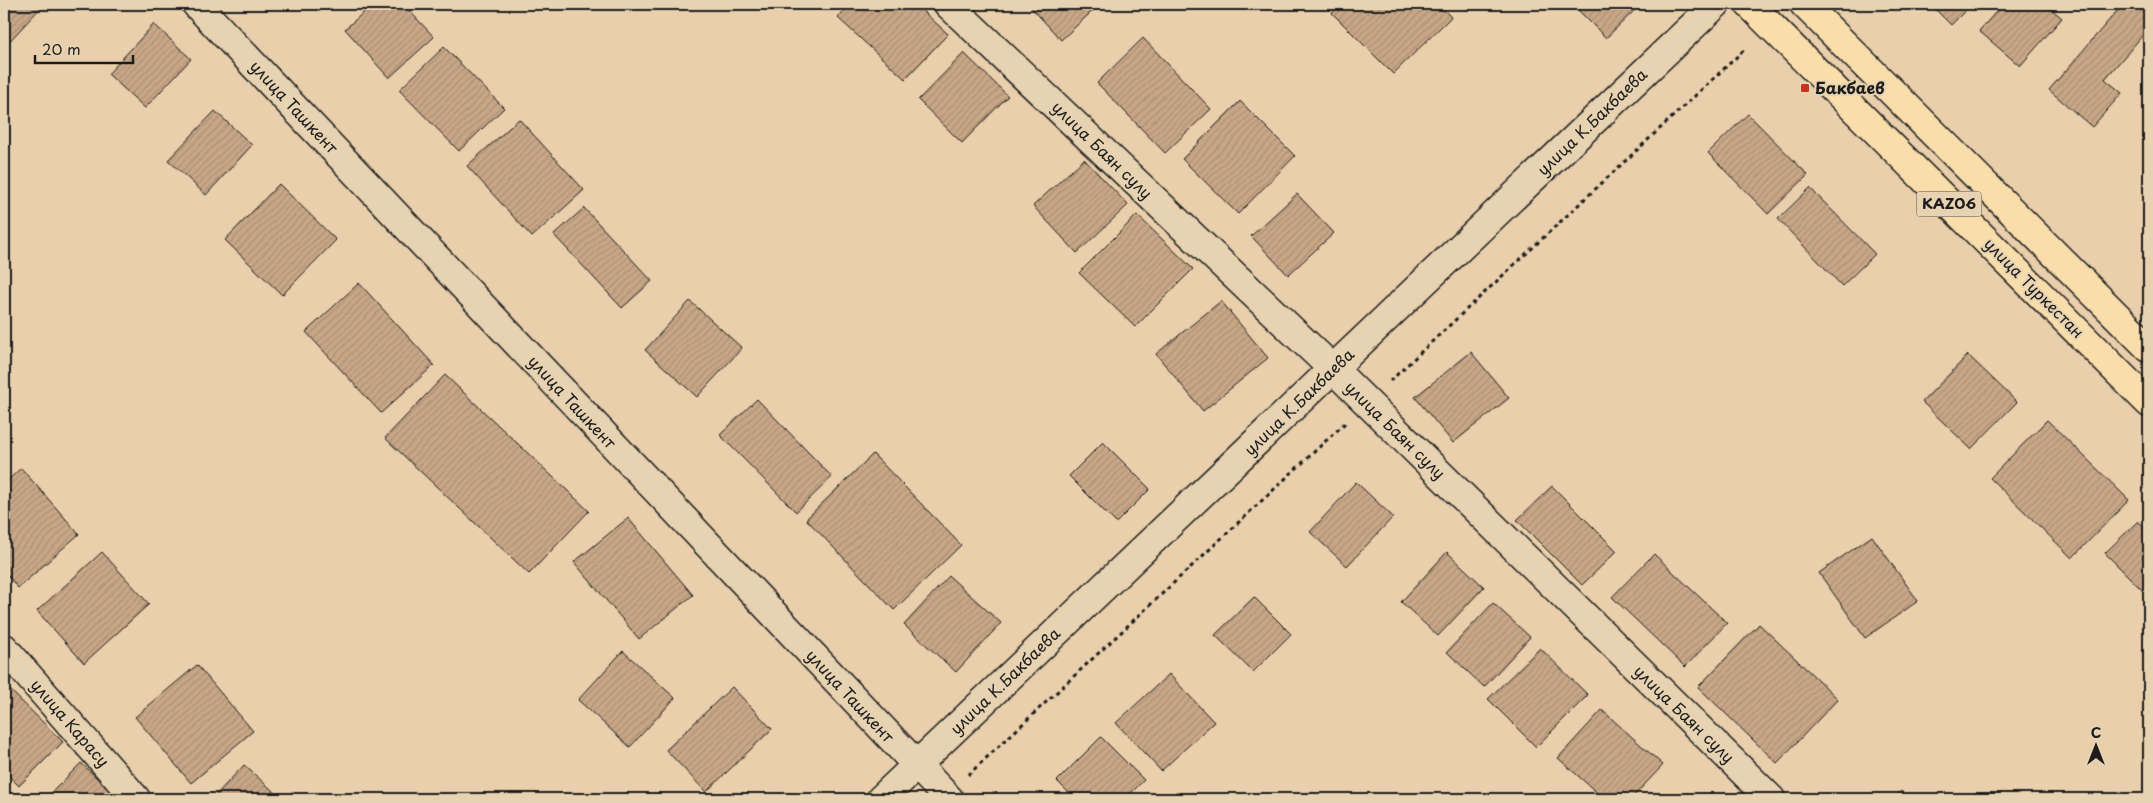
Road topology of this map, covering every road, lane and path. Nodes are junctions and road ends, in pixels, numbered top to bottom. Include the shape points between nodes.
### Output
1 (196, 4) edge
2 (948, 4) edge
3 (1716, 4) edge
4 (1749, 4) edge
5 (1804, 4) edge
6 (2149, 348) edge
7 (1333, 369) junction
8 (2149, 403) edge
9 (4, 648) edge
10 (916, 766) junction
11 (136, 799) edge
12 (881, 799) edge
13 (949, 799) edge
14 (1771, 799) edge

1 - 10 street, улица Ташкент
2 - 7 street, улица Баян сулу
3 - 7 street, улица К.Бакбаева
4 - 8 highway, улица Туркестан / KАZ06
5 - 6 highway, KАZ06
7 - 10 street, улица К.Бакбаева
7 - 14 street, улица Баян сулу
9 - 11 street, улица Карасу
10 - 12 street, улица К.Бакбаева
10 - 13 street, улица Ташкент

